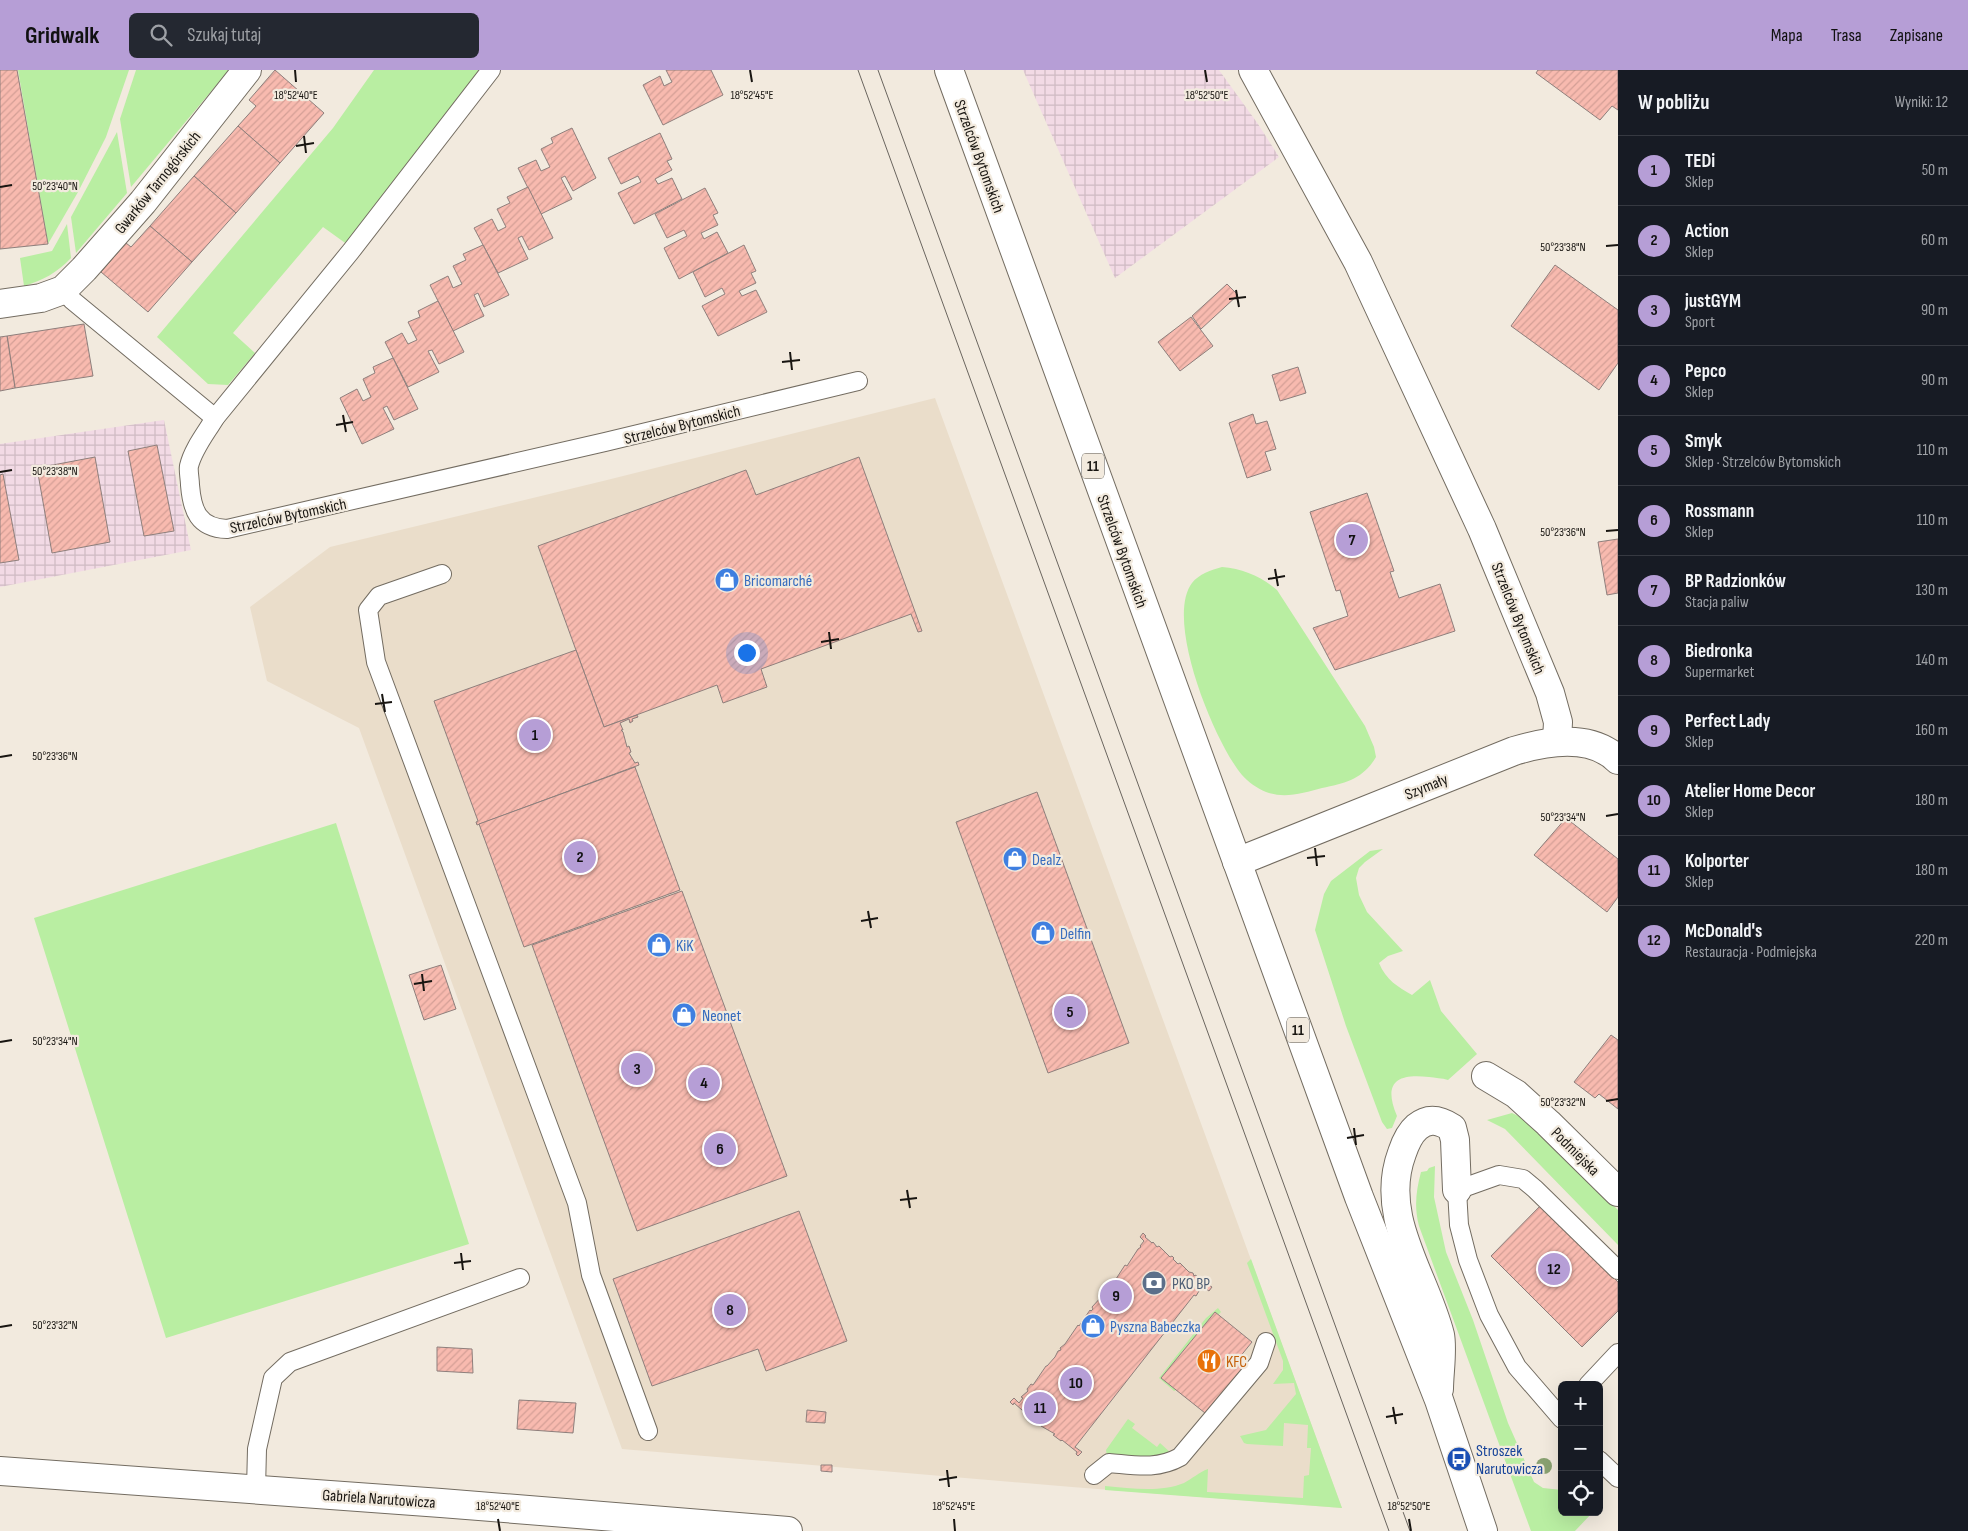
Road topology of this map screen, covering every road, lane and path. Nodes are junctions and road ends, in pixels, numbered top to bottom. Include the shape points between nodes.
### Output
1 (247, 70) edge
2 (491, 70) edge
3 (949, 70) edge
4 (1253, 70) edge
5 (63, 290) junction
6 (0, 304) edge
7 (858, 381) dead end
8 (215, 418) junction
9 (442, 574) dead end
10 (1557, 741) junction
11 (1618, 760) edge
12 (1237, 862) junction
13 (1486, 1076) dead end
14 (1457, 1190) junction
15 (1618, 1192) edge
16 (1618, 1270) edge
17 (520, 1278) dead end
18 (1266, 1342) dead end
19 (1618, 1353) edge
20 (1592, 1381) edge
21 (1439, 1400) junction
22 (1558, 1414) edge
23 (648, 1431) dead end
24 (1603, 1464) edge
25 (0, 1471) edge
26 (1094, 1475) dead end
27 (1618, 1478) edge
28 (256, 1489) junction
29 (788, 1531) edge
30 (1483, 1531) edge

1 - 5 main road, Gwarków Tarnogórskich via 143,202
2 - 8 lane, Strzelców Bytomskich via 351,251
3 - 12 main road, Strzelców Bytomskich / 11
4 - 10 main road, Strzelców Bytomskich via 1358,262 1482,529 1550,693 1558,722
5 - 6 main road, Gwarków Tarnogórskich via 40,298
5 - 8 lane
7 - 8 lane, Strzelców Bytomskich via 227,529 214,529 205,523 196,514 192,500 189,466
9 - 23 lane via 379,596 368,610 376,662 576,1203 591,1275
10 - 11 main road, Szymały via 1584,743 1610,751
10 - 12 main road, Szymały via 1514,751
12 - 21 main road, 11 via 1359,1198
13 - 15 main road, Podmiejska via 1516,1094
14 - 16 lane via 1499,1175 1522,1178
14 - 21 main road via 1452,1128 1441,1121 1423,1123 1404,1146 1398,1161 1394,1195 1398,1219 1440,1337
14 - 22 lane via 1459,1225 1468,1260 1489,1315 1517,1366
17 - 28 lane via 290,1362 273,1378 257,1449
18 - 26 lane via 1259,1363 1180,1457 1164,1465 1108,1463
19 - 20 lane
21 - 30 main road, 11
24 - 27 lane
25 - 28 main road, Gabriela Narutowicza
28 - 29 main road, Gabriela Narutowicza

